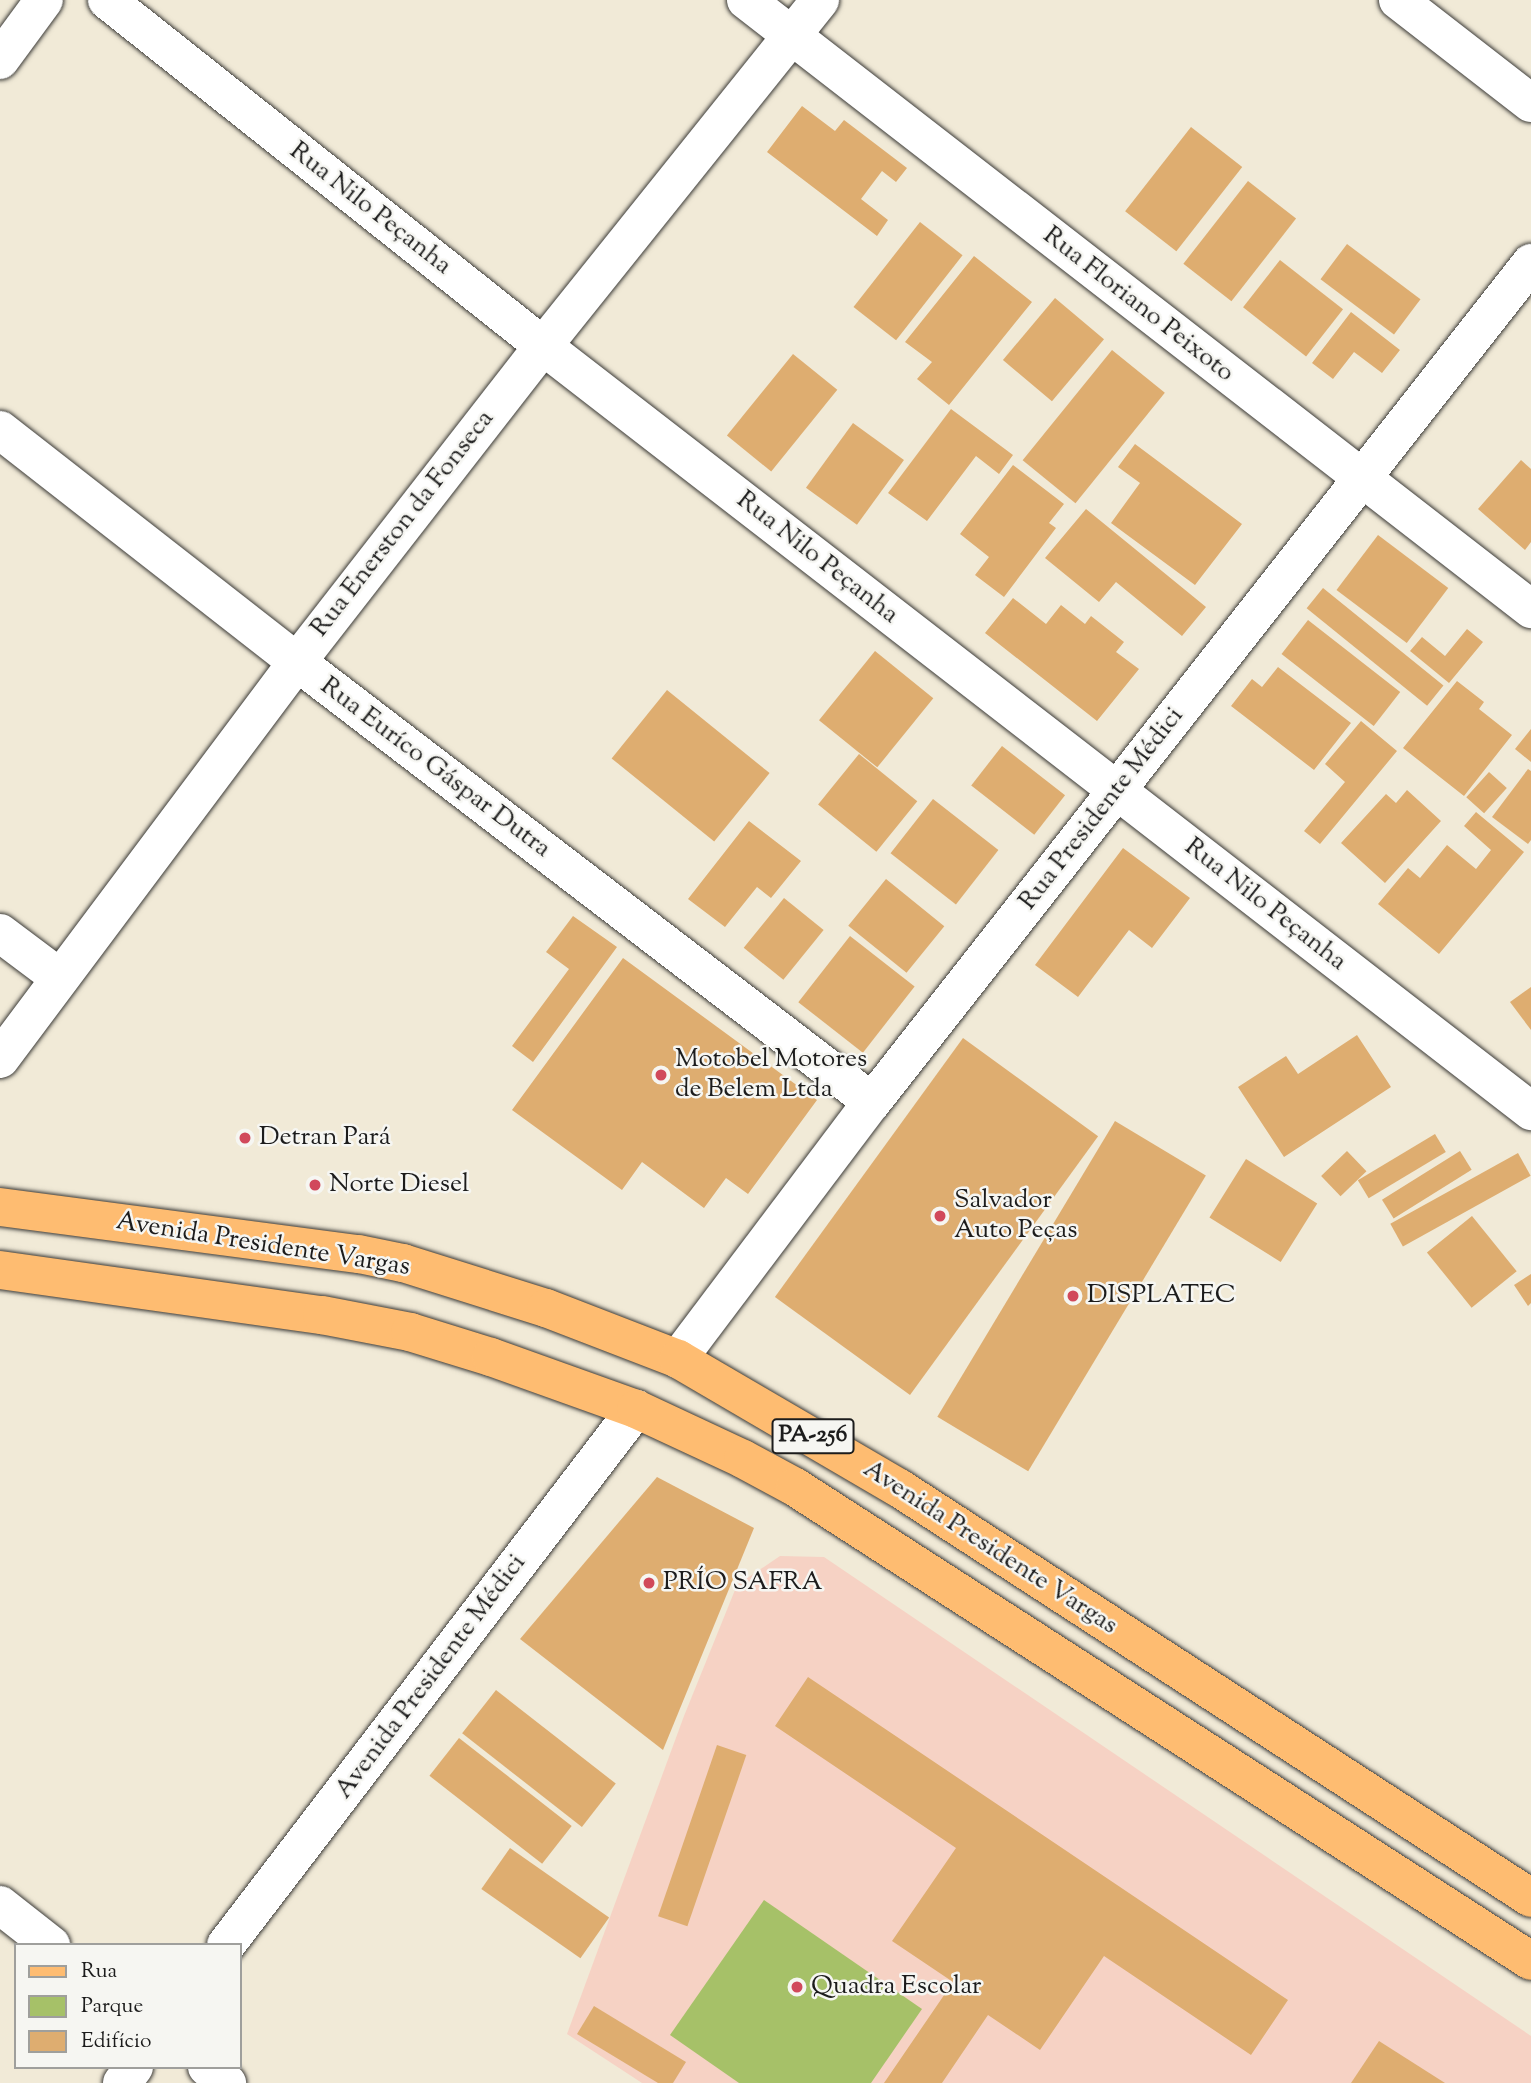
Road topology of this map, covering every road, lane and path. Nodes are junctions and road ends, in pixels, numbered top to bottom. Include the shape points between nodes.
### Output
1 (44, 0) edge
2 (107, 0) edge
3 (746, 0) edge
4 (820, 0) edge
5 (1398, 0) edge
6 (793, 37) junction
7 (0, 60) edge
8 (1531, 103) edge
9 (1531, 263) edge
10 (543, 346) junction
11 (0, 430) edge
12 (1363, 480) junction
13 (1531, 609) edge
14 (296, 662) junction
15 (1116, 791) junction
16 (0, 933) edge
17 (60, 978) junction
18 (0, 1059) edge
19 (872, 1102) junction
20 (1531, 1111) edge
21 (0, 1207) edge
22 (0, 1269) edge
23 (678, 1359) junction
24 (636, 1409) junction
25 (1531, 1898) edge
26 (0, 1905) edge
27 (48, 1943) edge
28 (228, 1943) edge
29 (1531, 1961) edge
30 (210, 2069) edge
31 (227, 2083) edge

1 - 7 street
2 - 10 street, Rua Nilo Peçanha
3 - 6 street, Rua Floriano Peixoto
4 - 6 street, Rua Enerston da Fonseca
5 - 8 street
6 - 10 street, Rua Enerston da Fonseca
6 - 12 street, Rua Floriano Peixoto
9 - 12 street, Rua Presidente Médici
10 - 14 street, Rua Enerston da Fonseca
10 - 15 street, Rua Nilo Peçanha
11 - 14 street, Rua Euríco Gáspar Dutra
12 - 13 street, Rua Floriano Peixoto
12 - 15 street, Rua Presidente Médici
14 - 17 street, Rua Enerston da Fonseca
14 - 19 street, Rua Euríco Gáspar Dutra
15 - 19 street, Rua Presidente Médici
15 - 20 street, Rua Nilo Peçanha
16 - 17 street
17 - 18 street, Rua Enerston da Fonseca
19 - 23 street, Rua Presidente Médici
21 - 23 main road, Avenida Presidente Vargas / PA-256 via 403,1263 546,1308
22 - 24 main road, Avenida Presidente Vargas / PA-256 via 410,1332
23 - 25 main road, Avenida Presidente Vargas / PA-256 via 899,1488
24 - 28 street, Avenida Presidente Médici
24 - 29 main road, Avenida Presidente Vargas / PA-256 via 795,1487
26 - 27 street
30 - 31 street

